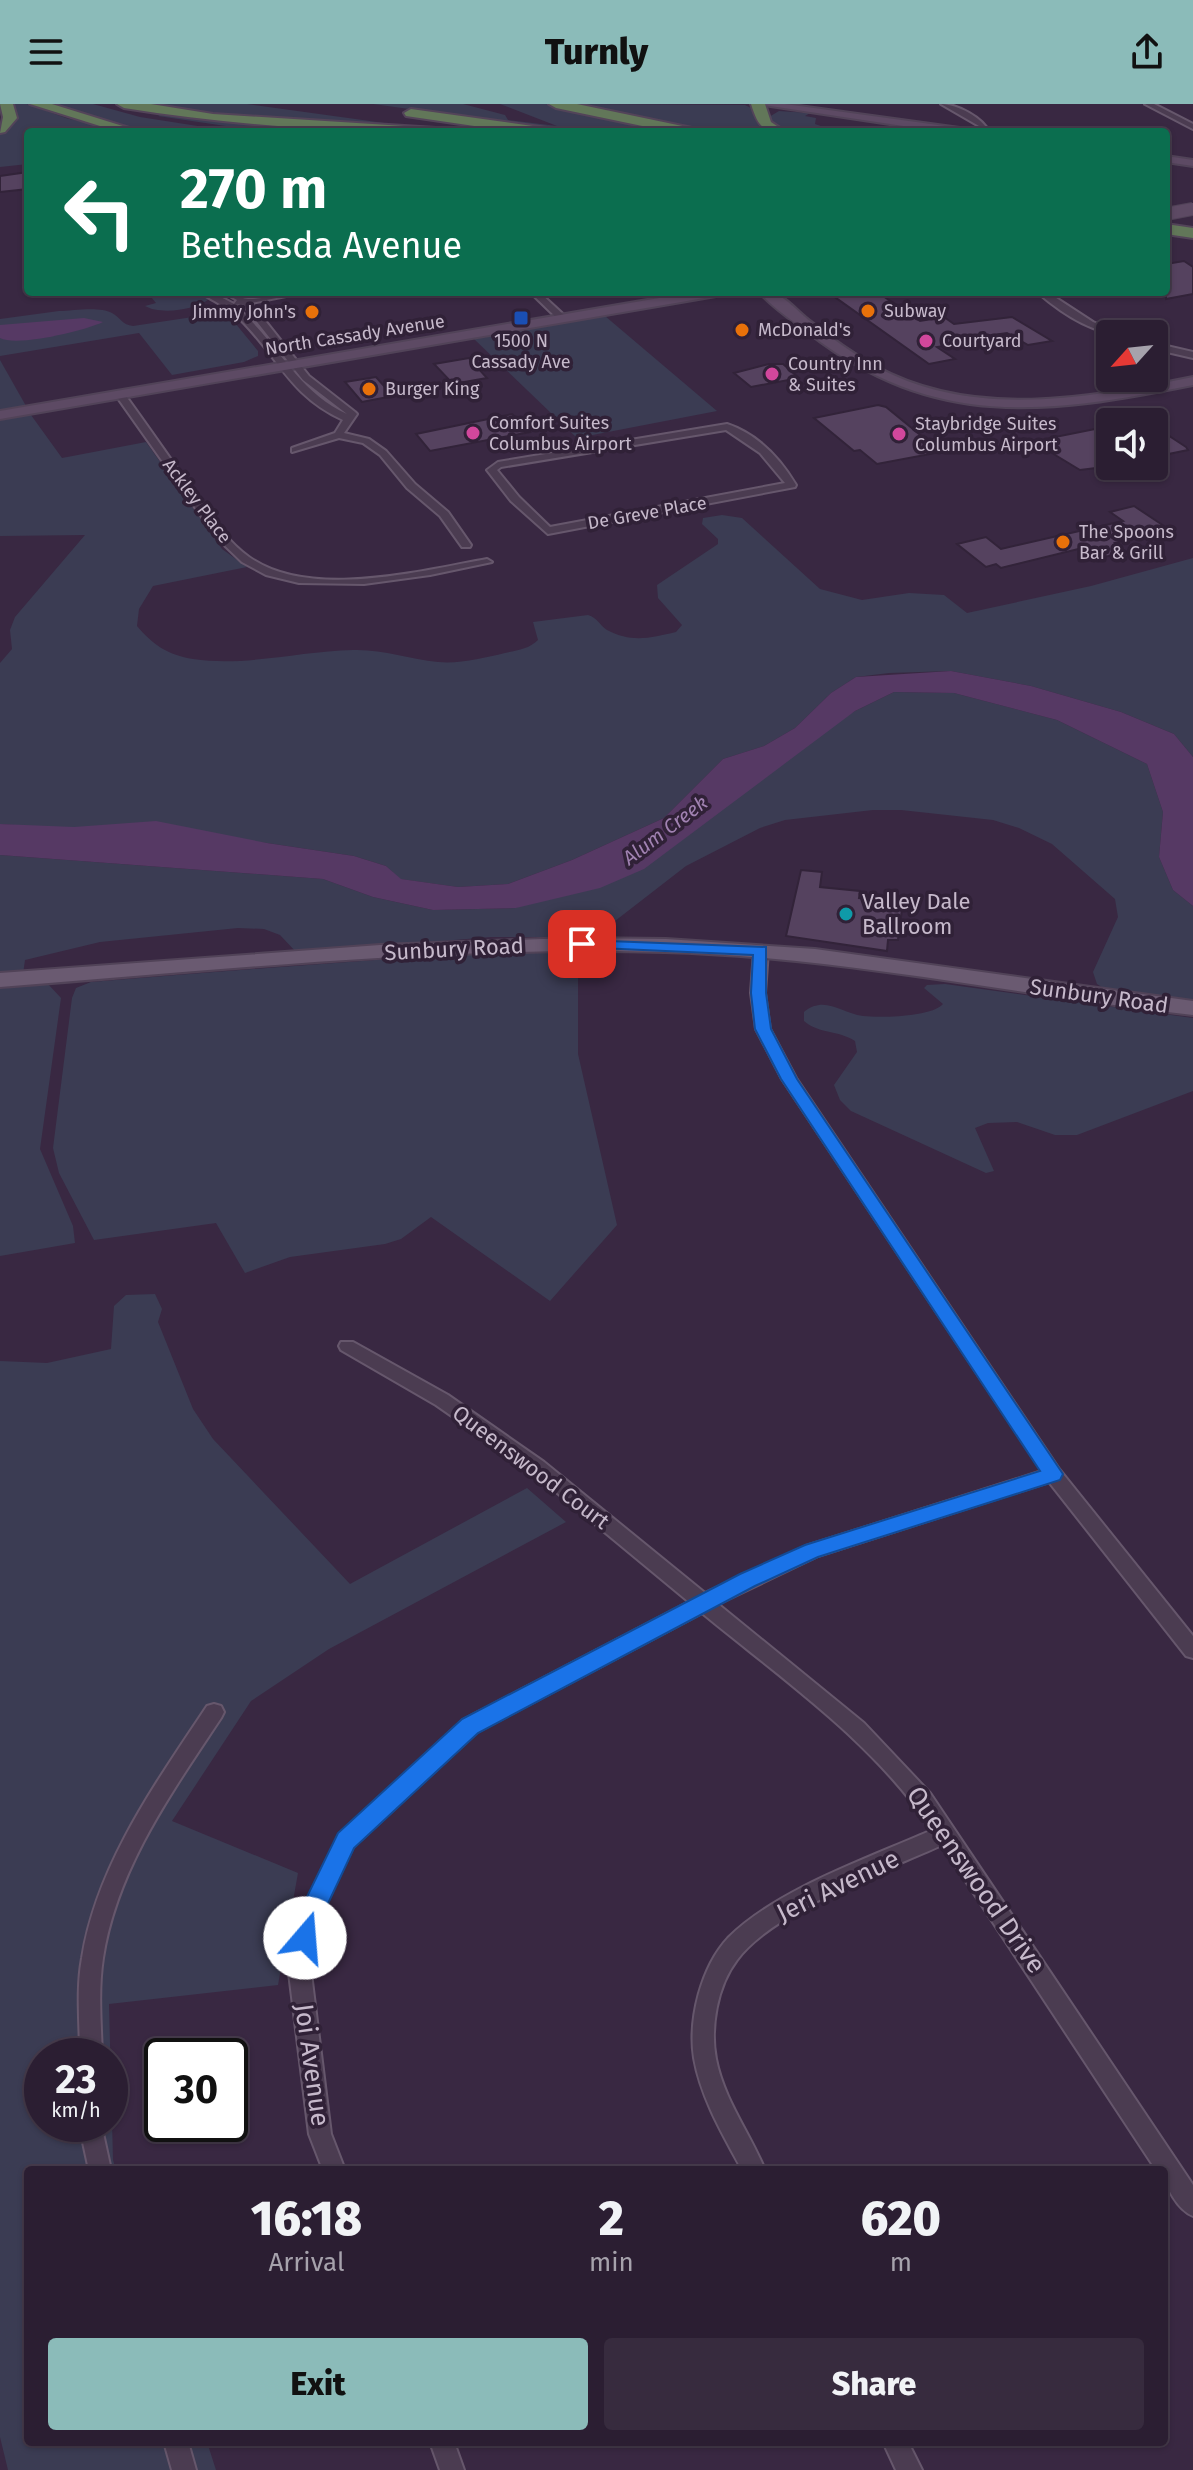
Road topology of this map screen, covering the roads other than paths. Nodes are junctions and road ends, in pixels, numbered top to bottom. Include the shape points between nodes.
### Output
1 (6, 104) edge
2 (37, 104) edge
3 (104, 104) edge
4 (124, 104) edge
5 (556, 104) edge
6 (760, 104) edge
7 (945, 104) edge
8 (1149, 104) edge
9 (309, 108) dead end
10 (390, 110) dead end
11 (502, 110) dead end
12 (1193, 127) edge
13 (121, 128) edge
14 (228, 128) edge
15 (372, 128) edge
16 (450, 128) edge
17 (518, 128) edge
18 (550, 128) edge
19 (673, 128) edge
20 (772, 128) edge
21 (937, 128) edge
22 (983, 128) edge
23 (0, 129) edge
24 (1170, 160) edge
25 (1193, 163) edge
26 (1193, 212) edge
27 (1170, 214) edge
28 (1170, 215) edge
29 (1193, 222) edge
30 (1170, 230) edge
31 (1193, 233) edge
32 (213, 296) edge
33 (235, 296) edge
34 (277, 296) edge
35 (538, 296) edge
36 (693, 296) edge
37 (771, 296) edge
38 (1047, 296) edge
39 (245, 301) junction
40 (231, 304) junction
41 (563, 319) junction
42 (1096, 326) edge
43 (1168, 349) edge
44 (1193, 355) edge
45 (289, 364) junction
46 (1193, 381) edge
47 (120, 394) junction
48 (0, 415) edge
49 (338, 435) junction
50 (295, 450) dead end
51 (515, 499) joint
52 (466, 545) dead end
53 (487, 562) dead end
54 (761, 951) junction
55 (0, 980) edge
56 (1193, 1008) edge
57 (347, 1346) dead end
58 (1053, 1474) junction
59 (705, 1602) junction
60 (1193, 1650) edge
61 (214, 1712) dead end
62 (947, 1833) junction
63 (91, 2038) edge
64 (94, 2142) edge
65 (99, 2166) edge
66 (332, 2166) edge
67 (752, 2166) edge
68 (1167, 2166) edge
69 (1168, 2167) edge
70 (1193, 2205) edge
71 (177, 2446) edge
72 (443, 2446) edge
73 (897, 2446) edge
74 (184, 2470) edge
75 (452, 2470) edge
76 (910, 2470) edge

1 - 23 highway via 10,118
2 - 13 highway
3 - 14 highway
4 - 15 highway via 213,118
5 - 19 highway
6 - 20 highway via 765,124
6 - 21 main road
7 - 22 street
8 - 12 street
9 - 16 highway
10 - 17 highway
11 - 18 highway
24 - 25 main road
26 - 27 highway
28 - 29 highway
30 - 31 highway
32 - 40 street
33 - 39 street
34 - 39 street
35 - 41 street
36 - 41 main road, North Cassady Avenue
37 - 46 main road via 874,371 945,395 1055,404
38 - 42 street
39 - 40 street
39 - 45 street
40 - 45 street
41 - 45 main road, North Cassady Avenue
43 - 44 street
45 - 47 main road, North Cassady Avenue
45 - 49 street via 303,389 347,418
47 - 48 main road, North Cassady Avenue
47 - 53 street, Ackley Place via 222,538 249,562 314,582 363,581
49 - 50 street
49 - 52 street via 366,441 383,453 444,514
51 - 51 street, De Greve Place via 493,473 498,465 727,427 741,432 791,485 548,531
54 - 55 main road, Sunbury Road via 552,944
54 - 56 main road, Sunbury Road
54 - 58 street via 758,993 763,1029 789,1079
57 - 59 street, Queenswood Court via 442,1400 538,1467
58 - 59 street, Joi Avenue via 812,1551
58 - 60 street
59 - 62 street, Queenswood Drive via 857,1729 914,1788
59 - 66 street, Joi Avenue via 470,1726 346,1841 312,1911 299,1965 320,2134
61 - 63 street via 150,1808 109,1895 92,1959
62 - 67 street, Jeri Avenue via 780,1911 735,1946 708,1996 705,2057 727,2119
62 - 68 street, Queenswood Drive
64 - 65 street
69 - 70 street, Queenswood Drive
71 - 74 street
72 - 75 street
73 - 76 street

